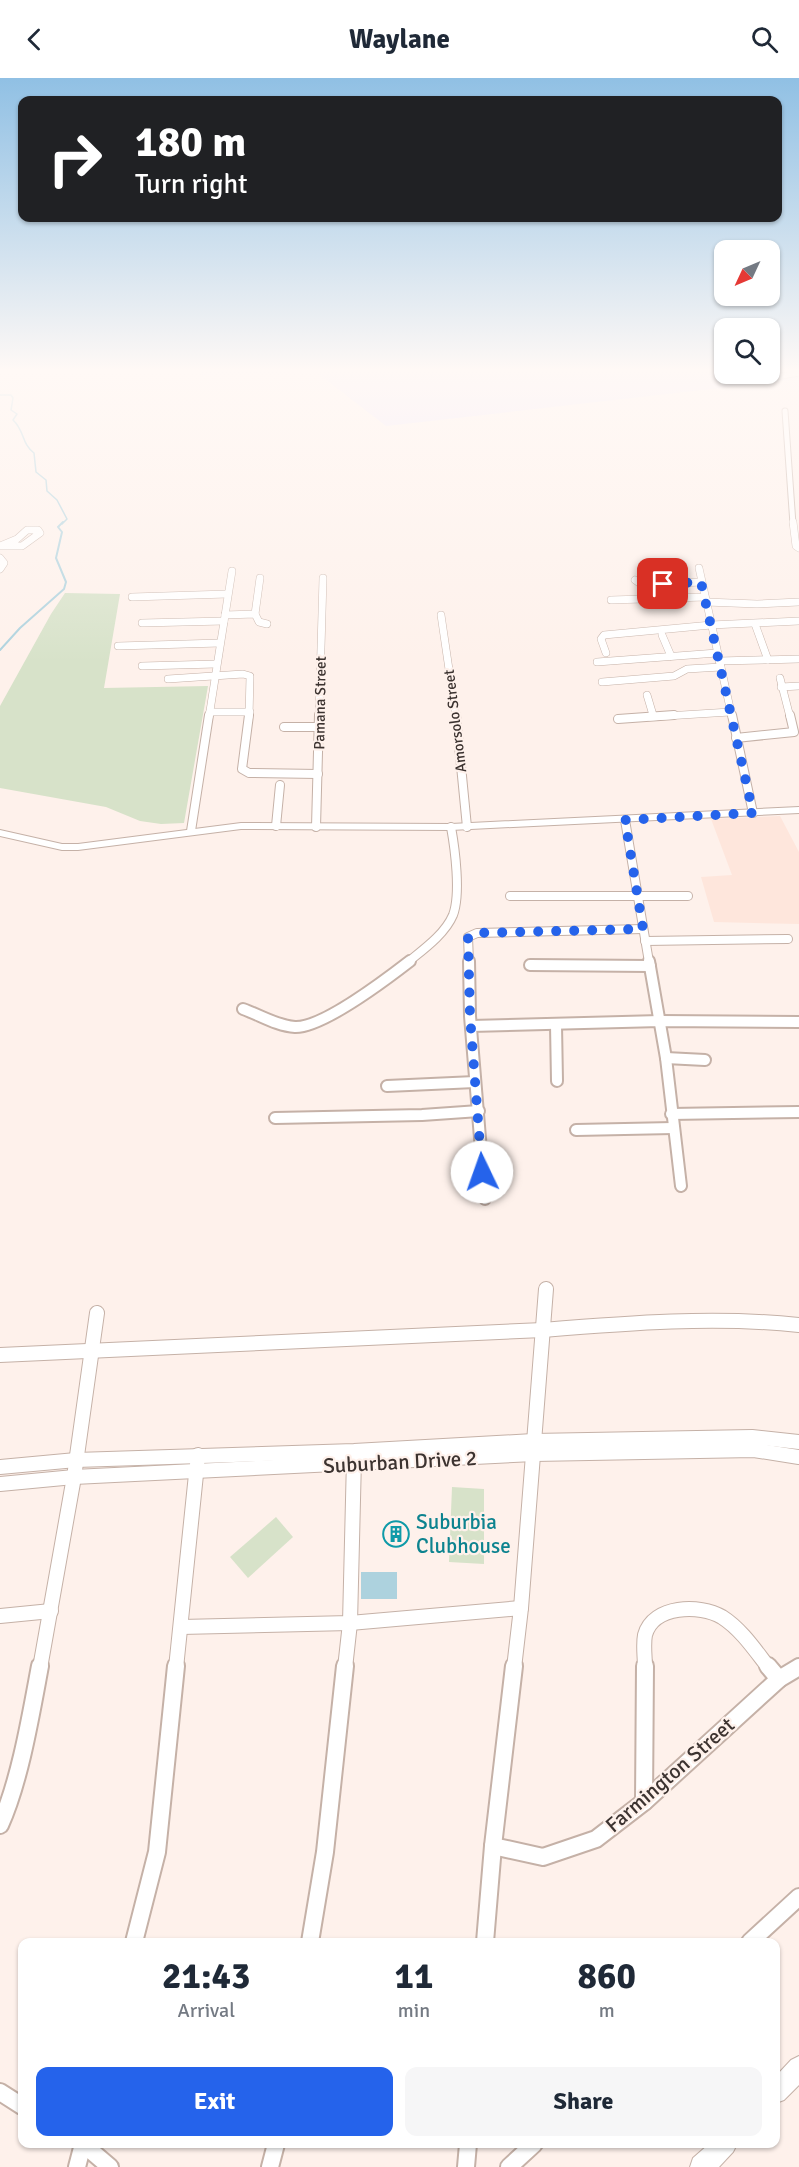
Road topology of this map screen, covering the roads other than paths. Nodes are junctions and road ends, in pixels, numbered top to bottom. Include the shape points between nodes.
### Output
1 (790, 467) edge
2 (797, 538) edge
3 (0, 546) edge
4 (799, 548) edge
5 (0, 558) edge
6 (699, 568) dead end
7 (0, 569) edge
8 (232, 571) dead end
9 (260, 578) dead end
10 (323, 578) dead end
11 (635, 580) dead end
12 (701, 582) junction
13 (227, 594) junction
14 (132, 597) dead end
15 (611, 600) dead end
16 (706, 600) junction
17 (799, 602) edge
18 (255, 614) junction
19 (441, 615) dead end
20 (224, 618) junction
21 (799, 621) edge
22 (142, 623) dead end
23 (267, 624) dead end
24 (755, 624) junction
25 (711, 625) junction
26 (662, 635) dead end
27 (220, 643) junction
28 (118, 646) dead end
29 (606, 652) dead end
30 (717, 653) junction
31 (671, 656) junction
32 (799, 659) edge
33 (768, 660) junction
34 (597, 662) dead end
35 (216, 664) junction
36 (720, 664) junction
37 (142, 666) dead end
38 (213, 676) junction
39 (780, 678) dead end
40 (168, 679) dead end
41 (602, 682) dead end
42 (799, 686) edge
43 (781, 687) junction
44 (647, 695) dead end
45 (210, 712) junction
46 (250, 712) junction
47 (730, 712) junction
48 (653, 715) junction
49 (618, 718) dead end
50 (284, 727) dead end
51 (320, 727) junction
52 (796, 732) edge
53 (736, 738) junction
54 (318, 774) junction
55 (280, 784) dead end
56 (799, 810) edge
57 (753, 813) junction
58 (625, 820) junction
59 (276, 826) junction
60 (316, 827) junction
61 (451, 827) junction
62 (467, 827) junction
63 (190, 831) junction
64 (0, 833) edge
65 (510, 896) dead end
66 (636, 896) junction
67 (688, 896) dead end
68 (643, 929) junction
69 (788, 939) dead end
70 (645, 941) junction
71 (530, 965) dead end
72 (650, 966) junction
73 (243, 1009) dead end
74 (660, 1021) junction
75 (799, 1022) edge
76 (555, 1025) junction
77 (471, 1026) junction
78 (666, 1058) junction
79 (705, 1060) dead end
80 (557, 1081) dead end
81 (475, 1082) junction
82 (387, 1086) dead end
83 (479, 1111) junction
84 (799, 1112) edge
85 (671, 1114) junction
86 (275, 1118) dead end
87 (673, 1128) junction
88 (576, 1130) dead end
89 (458, 1172) dead end
90 (482, 1172) junction
91 (681, 1186) dead end
92 (485, 1199) dead end
93 (546, 1289) dead end
94 (97, 1313) dead end
95 (799, 1325) edge
96 (543, 1330) junction
97 (92, 1350) junction
98 (0, 1355) edge
99 (799, 1442) edge
100 (533, 1448) junction
101 (198, 1455) junction
102 (799, 1457) edge
103 (354, 1458) junction
104 (76, 1460) junction
105 (0, 1467) edge
106 (195, 1472) junction
107 (74, 1477) junction
108 (0, 1484) edge
109 (521, 1608) junction
110 (51, 1611) junction
111 (0, 1616) edge
112 (350, 1623) junction
113 (181, 1627) junction
114 (799, 1666) edge
115 (779, 1679) junction
116 (644, 1802) junction
117 (0, 1825) edge
118 (493, 1846) junction
119 (799, 1897) edge
120 (135, 1938) edge
121 (311, 1938) edge
122 (485, 1938) edge
123 (754, 1938) edge
124 (799, 2068) edge
125 (780, 2088) edge
126 (0, 2091) edge
127 (18, 2103) edge
128 (82, 2148) edge
129 (88, 2148) edge
130 (275, 2148) edge
131 (468, 2148) edge
132 (530, 2148) edge
133 (721, 2148) edge
134 (76, 2167) edge
135 (110, 2167) edge
136 (270, 2167) edge
137 (466, 2167) edge
138 (509, 2167) edge
139 (702, 2167) edge

1 - 2 street
2 - 4 street via 795,546
3 - 3 street via 22,546 40,533 27,530
5 - 7 street via 4,563
6 - 12 street
8 - 13 street
9 - 18 street
10 - 51 street, Pamana Street
11 - 12 street via 642,585
12 - 16 street
13 - 14 street via 154,600
13 - 20 street
15 - 16 street
16 - 17 street
16 - 25 street
18 - 20 street
18 - 23 street via 259,622
19 - 62 street, Amorsolo Street
20 - 22 street
20 - 27 street
21 - 24 street
24 - 25 street
24 - 33 street
25 - 29 street via 604,635 601,639
25 - 30 street
26 - 31 street
27 - 28 street
27 - 35 street
30 - 31 street
30 - 36 street
31 - 34 street
32 - 33 street
33 - 36 street
35 - 37 street
35 - 38 street
36 - 41 street via 687,669 674,676
36 - 47 street
38 - 40 street
38 - 45 street
38 - 46 street via 250,676
39 - 43 street
42 - 43 street
43 - 52 street
44 - 48 street
45 - 46 street
45 - 63 street
46 - 54 street via 244,772
47 - 48 street
47 - 53 street
48 - 49 street
50 - 51 street
51 - 54 street, Pamana Street
52 - 53 street
53 - 57 street
54 - 60 street, Pamana Street
55 - 59 street
56 - 57 street
57 - 58 street
58 - 62 street
58 - 66 street
59 - 60 street
59 - 63 street
60 - 61 street
61 - 62 street
61 - 73 street via 453,915 417,955 326,1018 307,1026 286,1025
63 - 64 street via 78,847
65 - 66 street
66 - 67 street
66 - 68 street
68 - 70 street
68 - 77 street via 473,933 467,940
69 - 70 street
70 - 72 street
71 - 72 street
72 - 74 street
74 - 75 street
74 - 76 street
74 - 78 street
76 - 77 street
76 - 80 street
77 - 81 street
78 - 79 street
78 - 85 street
81 - 82 street
81 - 83 street
83 - 86 street
83 - 90 street
84 - 85 street
85 - 87 street
87 - 88 street
87 - 91 street
89 - 90 street
90 - 92 street
93 - 96 street
94 - 97 street
95 - 96 street via 760,1321 615,1324
96 - 97 street
96 - 100 street
97 - 98 street
97 - 104 street
99 - 100 street, Suburban Drive 2 via 752,1437
100 - 102 street, Suburban Drive 2 via 754,1450
100 - 103 street, Suburban Drive 2
100 - 109 street
101 - 103 street, Suburban Drive 2
101 - 104 street, Suburban Drive 2
101 - 106 street
103 - 106 street, Suburban Drive 2
103 - 112 street
104 - 105 street, Suburban Drive 2
104 - 107 street
106 - 107 street, Suburban Drive 2
106 - 113 street
107 - 108 street, Suburban Drive 2
107 - 110 street
109 - 112 street
109 - 118 street
110 - 111 street
110 - 117 street via 31,1715
112 - 113 street
112 - 121 street via 326,1852
113 - 120 street via 157,1852
114 - 115 street, Farmington Street
115 - 116 street, Farmington Street
115 - 116 street via 731,1625 715,1613 672,1611 654,1620 645,1636
116 - 118 street, Farmington Street via 596,1839 543,1857
118 - 122 street
119 - 123 street
124 - 125 street
126 - 127 street
128 - 134 street
129 - 135 street
130 - 136 street
131 - 137 street
132 - 138 street
133 - 139 street

